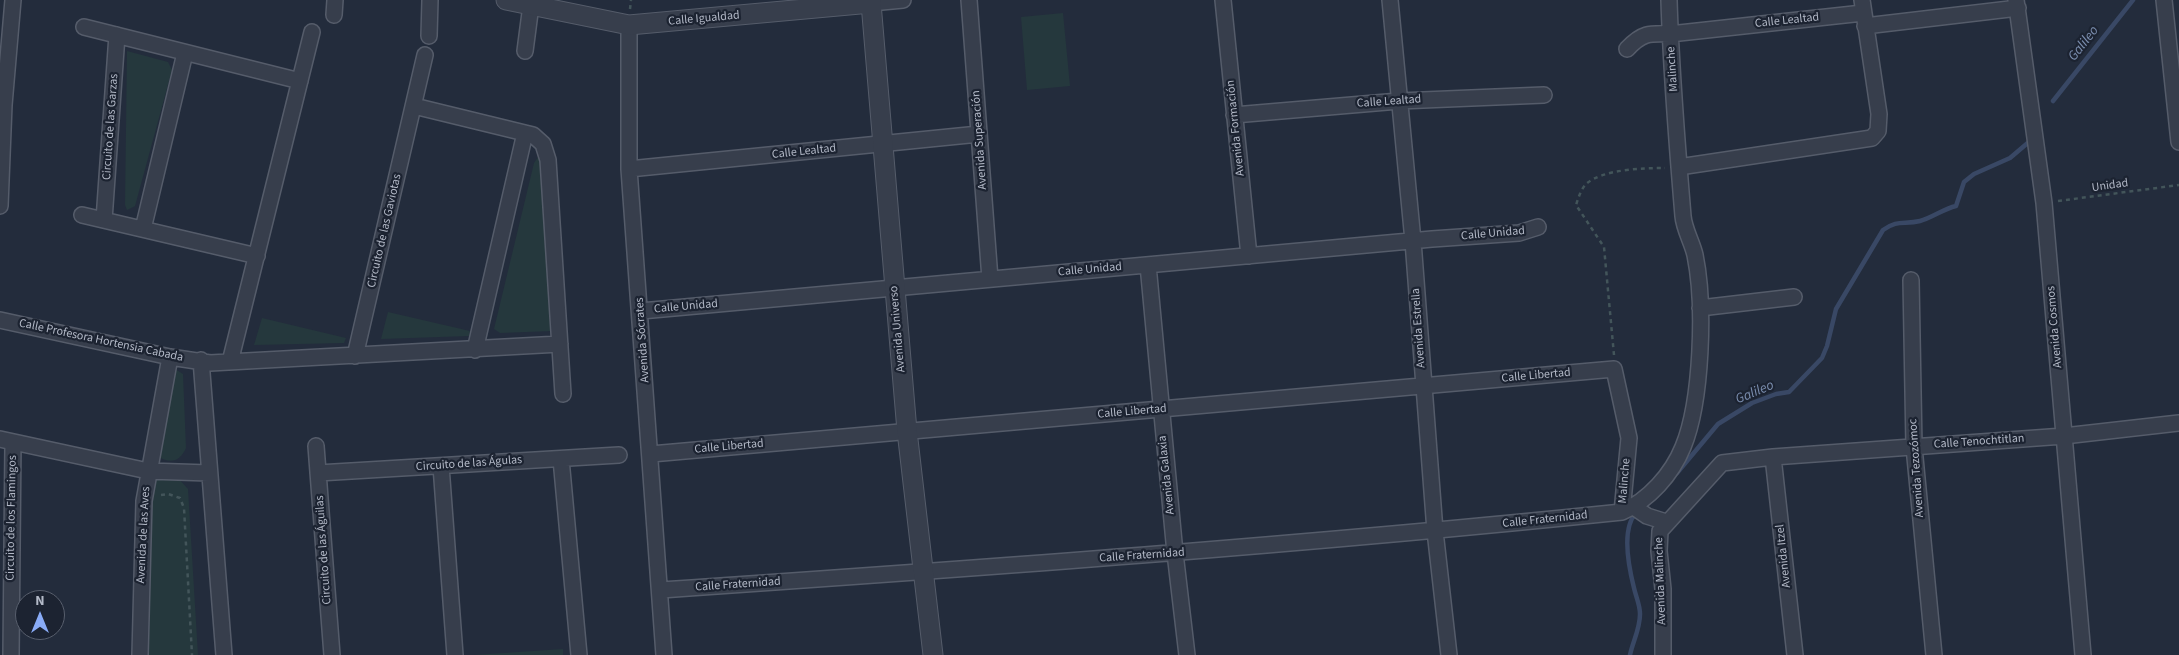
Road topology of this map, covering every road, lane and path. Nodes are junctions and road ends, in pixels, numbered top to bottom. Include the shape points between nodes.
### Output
1 (13, 0) edge
2 (430, 0) edge
3 (506, 0) edge
4 (904, 0) edge
5 (969, 0) edge
6 (1223, 0) edge
7 (1390, 0) edge
8 (1669, 0) edge
9 (2164, 0) edge
10 (871, 3) junction
11 (2017, 4) edge
12 (531, 5) junction
13 (1863, 13) edge
14 (629, 25) junction
15 (84, 26) dead end
16 (312, 32) dead end
17 (1670, 34) junction
18 (117, 35) junction
19 (429, 36) dead end
20 (1627, 49) dead end
21 (525, 51) dead end
22 (185, 52) junction
23 (425, 55) dead end
24 (300, 81) junction
25 (1544, 94) dead end
26 (1399, 101) junction
27 (2, 105) edge
28 (414, 106) junction
29 (1234, 115) junction
30 (526, 133) junction
31 (979, 134) junction
32 (2179, 142) edge
33 (882, 144) junction
34 (1679, 168) junction
35 (629, 169) junction
36 (2179, 185) edge
37 (2044, 203) junction
38 (0, 205) edge
39 (82, 215) dead end
40 (104, 220) junction
41 (1538, 228) dead end
42 (143, 229) junction
43 (1413, 241) junction
44 (257, 256) junction
45 (1250, 256) junction
46 (1148, 265) junction
47 (990, 279) junction
48 (1911, 280) dead end
49 (894, 288) junction
50 (1794, 296) dead end
51 (1700, 308) junction
52 (641, 311) junction
53 (0, 320) edge
54 (560, 344) junction
55 (475, 350) junction
56 (355, 356) junction
57 (170, 357) junction
58 (201, 360) junction
59 (230, 362) junction
60 (1614, 369) junction
61 (1424, 386) junction
62 (563, 394) dead end
63 (1161, 409) junction
64 (2179, 423) edge
65 (907, 431) junction
66 (2064, 436) junction
67 (6, 440) edge
68 (316, 446) dead end
69 (1914, 447) junction
70 (651, 454) junction
71 (619, 456) dead end
72 (1774, 457) junction
73 (561, 458) junction
74 (441, 466) junction
75 (148, 471) junction
76 (209, 473) junction
77 (318, 474) junction
78 (158, 495) dead end
79 (1628, 509) junction
80 (1666, 522) junction
81 (1435, 532) junction
82 (1175, 553) junction
83 (923, 572) junction
84 (661, 590) junction
85 (11, 655) edge
86 (140, 655) edge
87 (192, 655) edge
88 (224, 655) edge
89 (332, 655) edge
90 (454, 655) edge
91 (578, 655) edge
92 (664, 655) edge
93 (933, 655) edge
94 (1187, 655) edge
95 (1449, 655) edge
96 (1663, 655) edge
97 (1795, 655) edge
98 (1934, 655) edge
99 (2083, 655) edge

1 - 27 street
2 - 19 street
3 - 12 street, Calle Igualdad
4 - 10 street, Calle Igualdad
5 - 31 street, Avenida Superación
6 - 29 street, Avenida Formación
7 - 26 street, Avenida Estrella
8 - 17 street, Malinche
9 - 32 street
10 - 14 street, Calle Igualdad
10 - 33 street, Avenida Universo
11 - 13 street, Calle Lealtad
11 - 37 street, Avenida Cosmos
12 - 14 street, Calle Igualdad
12 - 21 street
13 - 17 street, Calle Lealtad
13 - 34 street via 1879,114 1878,131 1867,141
14 - 35 street, Avenida Sócrates
15 - 18 street
16 - 24 street
17 - 20 street, Calle Lealtad via 1648,33
17 - 34 street, Malinche
18 - 22 street
18 - 40 street, Circuito de las Garzas
22 - 24 street
22 - 42 street
23 - 28 street, Circuito de las Gaviotas
24 - 44 street
25 - 26 street, Calle Lealtad
26 - 29 street, Calle Lealtad
26 - 43 street, Avenida Estrella
27 - 38 street
28 - 30 street
28 - 56 street, Circuito de las Gaviotas
29 - 45 street, Avenida Formación
30 - 54 street via 543,144 548,160
30 - 55 street
31 - 33 street, Calle Lealtad
31 - 47 street, Avenida Superación
33 - 35 street, Calle Lealtad
33 - 49 street, Avenida Universo
34 - 51 street, Malinche via 1683,219 1695,255
34 - 60 path via 1636,168 1600,177 1586,184 1576,205 1604,247
35 - 52 street, Avenida Sócrates
36 - 37 path, Unidad
37 - 66 street, Avenida Cosmos
39 - 40 street
40 - 42 street
41 - 43 street, Calle Unidad via 1519,233
42 - 44 street
43 - 45 street, Calle Unidad
43 - 61 street, Avenida Estrella
44 - 59 street
45 - 46 street, Calle Unidad
46 - 47 street, Calle Unidad
46 - 63 street, Avenida Galaxia
47 - 49 street, Calle Unidad
48 - 69 street, Avenida Tezozómoc
49 - 52 street, Calle Unidad
49 - 65 street, Avenida Universo
50 - 51 street
51 - 79 street, Malinche via 1697,385 1683,448 1655,490
52 - 70 street, Avenida Sócrates
53 - 57 street, Calle Profesora Hortensia Cabada
54 - 55 street
54 - 62 street
55 - 56 street
56 - 59 street
57 - 58 street, Calle Profesora Hortensia Cabada
57 - 75 street, Avenida de las Aves
58 - 59 street
58 - 76 street
60 - 61 street, Calle Libertad
60 - 79 street, Malinche via 1629,438
61 - 63 street, Calle Libertad
61 - 81 street, Avenida Estrella
63 - 65 street, Calle Libertad
63 - 82 street, Avenida Galaxia
64 - 66 street, Calle Tenochtitlan
65 - 70 street, Calle Libertad
65 - 83 street, Avenida Universo
66 - 69 street, Calle Tenochtitlan
66 - 99 street, Avenida Cosmos
67 - 75 street, Circuito de los Flamingos
67 - 85 street, Circuito de los Flamingos
68 - 77 street, Circuito de las Águilas
69 - 72 street, Calle Tenochtitlan
69 - 98 street, Avenida Tezozómoc
70 - 84 street, Avenida Sócrates
71 - 73 street, Circuito de las Águlas
72 - 80 street, Avenida Malinche via 1722,463
72 - 97 street, Avenida Itzel
73 - 74 street, Circuito de las Águlas
73 - 91 street
74 - 77 street, Circuito de las Águlas
74 - 90 street
75 - 76 street, Circuito de los Flamingos
75 - 86 street, Avenida de las Aves via 144,501
76 - 88 street
77 - 89 street, Circuito de las Águilas
78 - 87 path via 180,498 184,508
79 - 80 street
79 - 81 street, Calle Fraternidad
80 - 96 street, Avenida Malinche via 1659,538
81 - 82 street, Calle Fraternidad
81 - 95 street, Avenida Estrella
82 - 83 street, Calle Fraternidad
82 - 94 street, Avenida Galaxia
83 - 84 street, Calle Fraternidad
83 - 93 street, Avenida Universo
84 - 92 street, Avenida Sócrates

